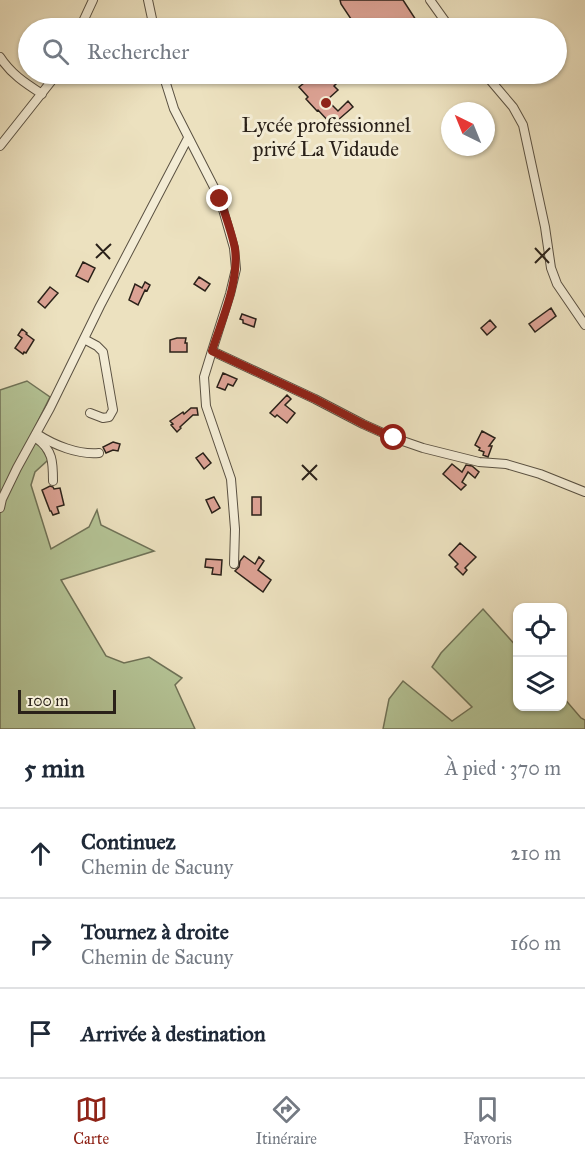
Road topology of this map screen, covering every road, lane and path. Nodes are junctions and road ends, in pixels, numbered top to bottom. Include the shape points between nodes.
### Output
1 (93, 0) edge
2 (148, 0) edge
3 (430, 0) edge
4 (85, 18) edge
5 (151, 18) edge
6 (443, 18) edge
7 (0, 57) edge
8 (18, 77) edge
9 (28, 84) edge
10 (50, 84) edge
11 (166, 84) edge
12 (493, 84) edge
13 (42, 94) junction
14 (188, 138) junction
15 (0, 146) edge
16 (585, 325) edge
17 (84, 339) junction
18 (212, 351) junction
19 (90, 413) dead end
20 (36, 435) junction
21 (99, 453) dead end
22 (53, 481) dead end
23 (585, 492) edge
24 (0, 508) edge
25 (234, 564) dead end

1 - 4 street
2 - 5 street
3 - 6 street
7 - 8 street
9 - 13 street
10 - 13 street
11 - 14 street
12 - 16 street via 523,125 551,268
13 - 15 street
14 - 17 street
14 - 18 street via 220,199 234,248 236,269
17 - 19 street via 103,352 113,410 106,418
17 - 20 street
18 - 23 street via 394,438 479,462 518,467
18 - 25 street via 204,377 206,406 231,479
20 - 21 street via 70,449
20 - 22 street via 48,448
20 - 24 street

